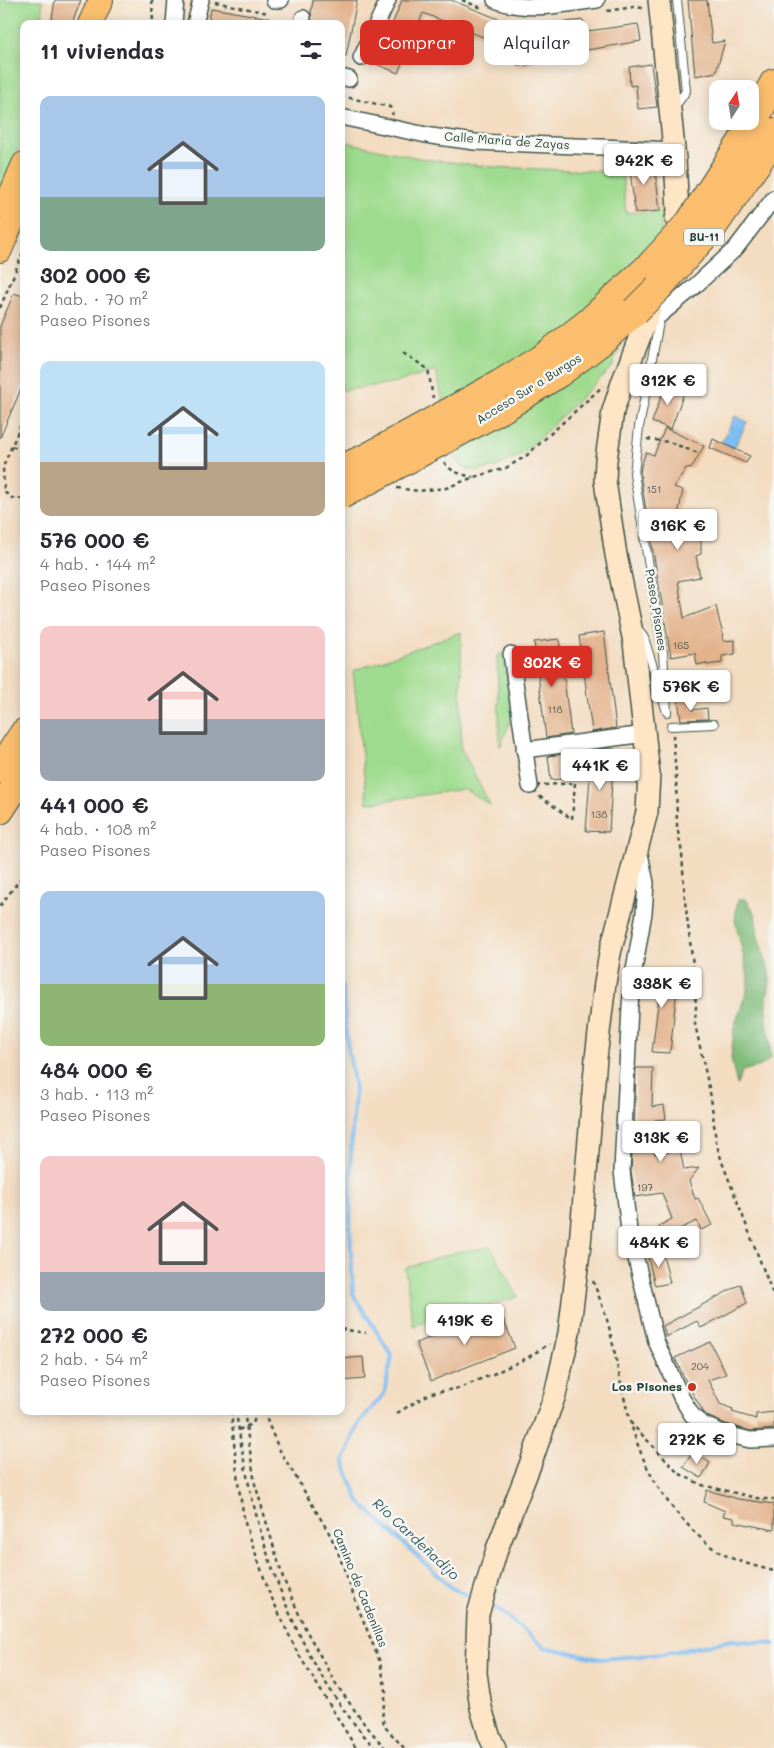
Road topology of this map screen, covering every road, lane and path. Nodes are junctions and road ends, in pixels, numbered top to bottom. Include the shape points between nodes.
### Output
1 (100, 0) edge
2 (152, 0) edge
3 (176, 0) edge
4 (388, 0) edge
5 (462, 0) edge
6 (677, 0) edge
7 (206, 1) edge
8 (276, 4) edge
9 (490, 5) edge
10 (598, 6) edge
11 (653, 6) edge
12 (92, 20) edge
13 (153, 20) edge
14 (174, 20) edge
15 (197, 20) edge
16 (379, 20) edge
17 (774, 83) edge
18 (345, 97) edge
19 (670, 113) junction
20 (394, 117) dead end
21 (345, 118) edge
22 (760, 142) edge
23 (674, 150) junction
24 (20, 173) edge
25 (774, 198) edge
26 (20, 202) edge
27 (676, 219) dead end
28 (0, 220) edge
29 (0, 250) edge
30 (20, 260) edge
31 (0, 308) edge
32 (647, 316) junction
33 (403, 353) dead end
34 (608, 381) dead end
35 (500, 397) junction
36 (433, 402) dead end
37 (20, 427) edge
38 (637, 438) junction
39 (12, 446) junction
40 (20, 448) edge
41 (698, 453) dead end
42 (441, 458) dead end
43 (345, 467) edge
44 (474, 477) junction
45 (396, 488) dead end
46 (345, 493) edge
47 (20, 499) edge
48 (629, 615) junction
49 (511, 654) dead end
50 (668, 712) junction
51 (714, 724) dead end
52 (672, 729) junction
53 (645, 734) junction
54 (20, 738) edge
55 (20, 749) edge
56 (524, 750) junction
57 (0, 762) edge
58 (13, 776) edge
59 (530, 786) junction
60 (0, 810) edge
61 (638, 845) junction
62 (20, 879) edge
63 (0, 906) edge
64 (593, 1279) dead end
65 (774, 1297) edge
66 (345, 1330) edge
67 (366, 1333) dead end
68 (568, 1340) junction
69 (397, 1413) dead end
70 (231, 1415) edge
71 (236, 1415) edge
72 (244, 1415) edge
73 (256, 1415) edge
74 (266, 1415) edge
75 (629, 1420) junction
76 (246, 1427) junction
77 (238, 1430) junction
78 (233, 1432) junction
79 (774, 1439) edge
80 (774, 1499) edge
81 (774, 1571) edge
82 (356, 1748) edge
83 (375, 1748) edge
84 (385, 1748) edge
85 (404, 1748) edge
86 (495, 1748) edge

1 - 12 main road
2 - 13 path
3 - 14 street
4 - 16 street
5 - 9 path
6 - 19 lane via 686,91
7 - 8 path
7 - 15 street
9 - 10 street via 526,8
10 - 11 path
11 - 19 main road
17 - 22 highway, BU-11
18 - 20 path via 390,107
19 - 23 main road
21 - 23 street, Calle María de Zayas via 475,142
22 - 32 highway, Acceso Sur a Burgos / BU-11, bridge via 714,225 659,287
22 - 35 highway, Acceso Sur a Burgos / BU-11, bridge via 723,173 690,222 652,264 590,322 544,357
23 - 27 main road
24 - 28 main road
25 - 32 street via 736,248 694,287
26 - 29 main road
30 - 31 path
32 - 35 highway, Acceso Sur a Burgos / BU-11 via 600,343 566,368
32 - 38 lane, Paseo Pisones
32 - 48 main road, Paseo Pisones via 613,411 606,460 607,499
33 - 36 path via 428,369
34 - 44 path via 526,456 506,468
35 - 43 highway, Acceso Sur a Burgos / BU-11, bridge
35 - 46 highway, Acceso Sur a Burgos / BU-11, bridge
37 - 39 path
38 - 41 path via 669,442
38 - 50 lane, Paseo Pisones via 634,474 663,653
39 - 40 path
39 - 47 path via 3,467 4,492
42 - 44 path via 459,474
44 - 45 path via 433,490
48 - 50 lane, Paseo Pisones via 644,638
48 - 53 main road, Paseo Pisones
49 - 56 street
50 - 52 lane
51 - 52 lane
52 - 65 path via 677,826 693,965 695,1024 716,1142
53 - 56 street
53 - 61 main road, Paseo Pisones via 649,785 647,812
54 - 57 highway
55 - 58 highway
56 - 59 street
58 - 60 highway
59 - 59 path via 575,783 572,819 539,796
61 - 68 main road, Paseo Pisones via 605,983
61 - 79 street, Paseo Pisones via 646,883 630,1006 622,1171 629,1230 656,1341 692,1415 704,1426 723,1433 750,1440
62 - 63 path
64 - 75 path via 609,1330
66 - 67 path
68 - 69 path via 548,1344 527,1358 460,1388 431,1393
68 - 86 main road, Paseo Pisones via 555,1395 497,1549 478,1614 476,1673 481,1708
70 - 78 path
71 - 77 path
72 - 76 path
73 - 76 path via 253,1423
74 - 85 path, Camino de Cadenillas via 279,1449 337,1549 380,1662 386,1692 382,1718 386,1728
75 - 80 path via 686,1477 702,1485
75 - 81 path via 643,1462 684,1521 726,1556
76 - 77 path
76 - 84 path via 255,1484 283,1578 306,1630 336,1684
77 - 78 path
77 - 83 path via 250,1495 289,1610 327,1685
78 - 82 path via 245,1522 269,1592 296,1650

